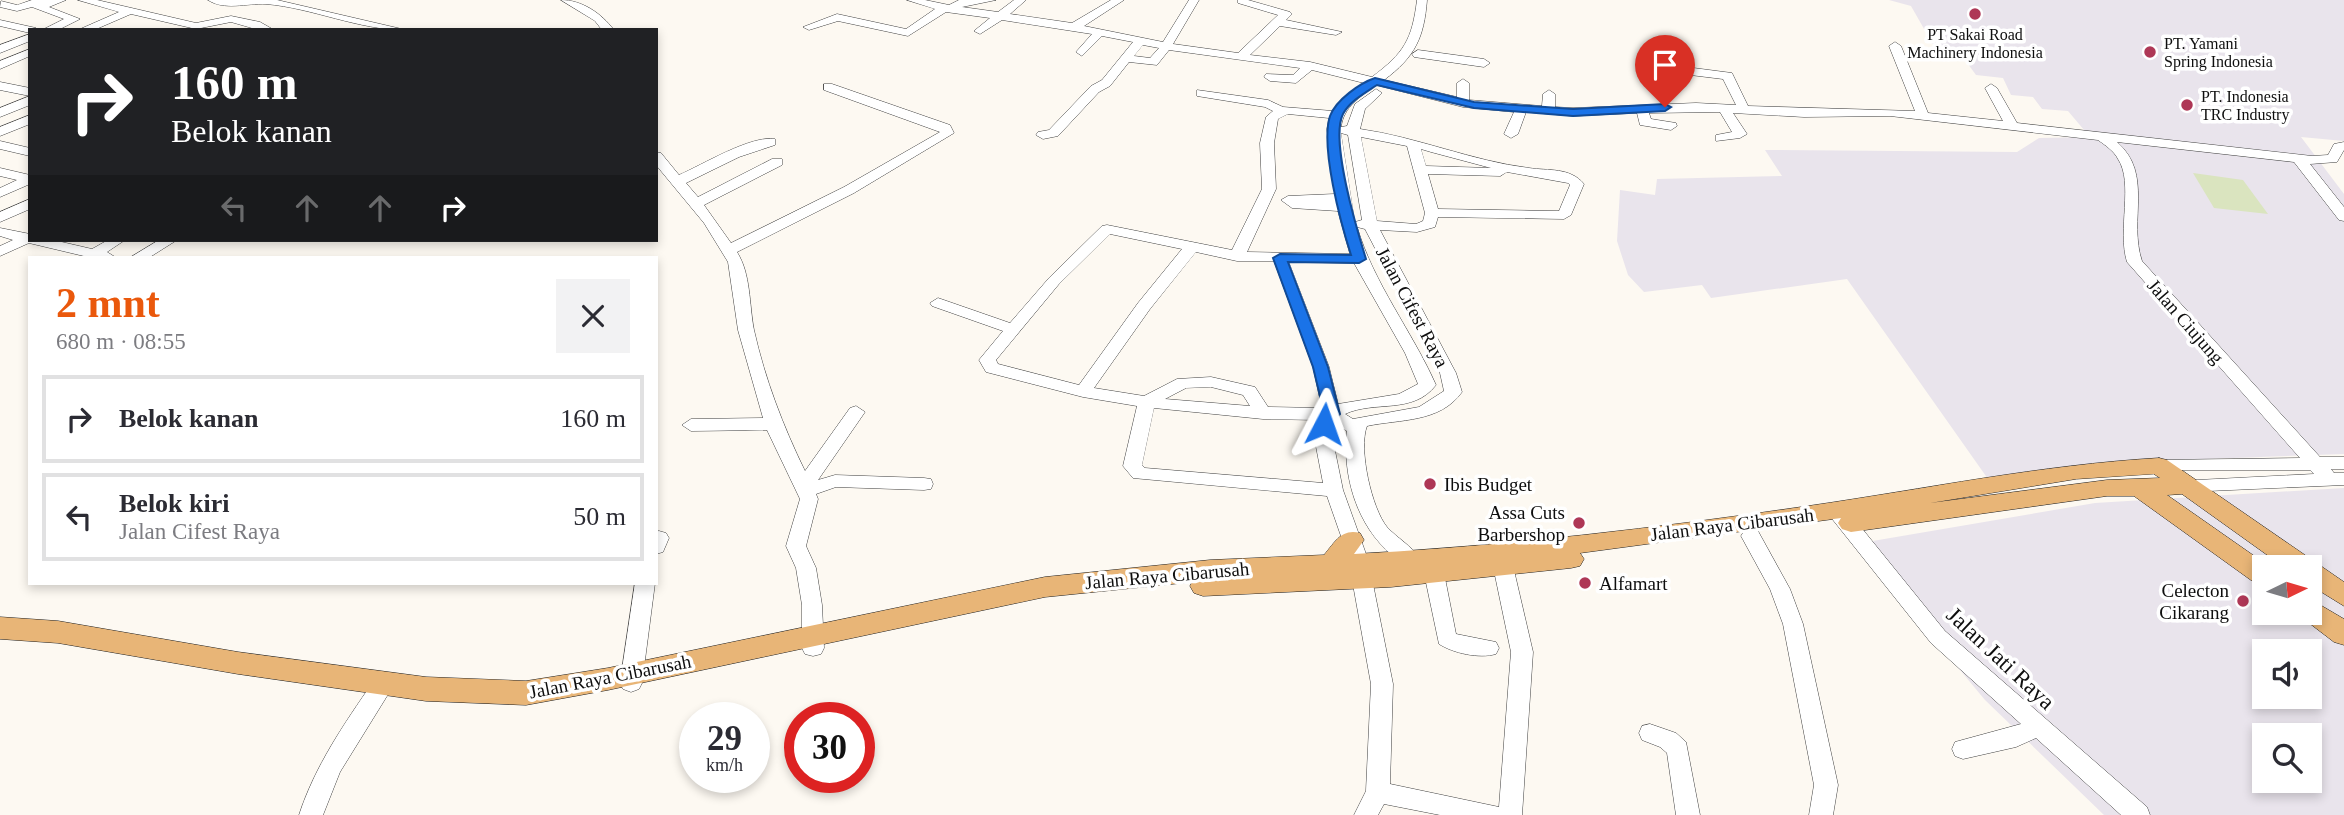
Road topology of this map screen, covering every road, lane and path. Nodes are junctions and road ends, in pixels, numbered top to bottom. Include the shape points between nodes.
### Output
1 (61, 0) edge
2 (83, 0) edge
3 (105, 0) edge
4 (213, 0) edge
5 (566, 0) edge
6 (991, 0) edge
7 (1021, 0) edge
8 (1119, 0) edge
9 (1194, 0) edge
10 (1243, 0) edge
11 (1422, 0) edge
12 (1436, 0) edge
13 (267, 1) edge
14 (921, 1) edge
15 (40, 3) edge
16 (242, 3) junction
17 (1, 4) edge
18 (947, 9) junction
19 (127, 12) junction
20 (802, 14) dead end
21 (0, 16) edge
22 (1002, 17) junction
23 (210, 18) junction
24 (824, 21) junction
25 (1277, 22) junction
26 (0, 23) edge
27 (18, 27) junction
28 (90, 27) edge
29 (808, 27) dead end
30 (1074, 27) junction
31 (53, 28) edge
32 (190, 28) edge
33 (195, 28) edge
34 (198, 28) edge
35 (259, 28) edge
36 (391, 28) edge
37 (606, 28) edge
38 (28, 29) edge
39 (981, 31) dead end
40 (1336, 32) dead end
41 (1100, 33) junction
42 (0, 34) edge
43 (28, 38) edge
44 (1140, 41) junction
45 (1168, 46) junction
46 (1895, 46) dead end
47 (0, 49) edge
48 (1082, 52) dead end
49 (28, 53) edge
50 (1418, 54) junction
51 (1241, 57) junction
52 (1124, 58) junction
53 (1484, 63) dead end
54 (0, 65) edge
55 (1310, 66) junction
56 (1678, 70) dead end
57 (1270, 77) dead end
58 (1380, 83) junction
59 (1463, 83) dead end
60 (0, 86) edge
61 (828, 87) dead end
62 (1991, 88) dead end
63 (28, 92) edge
64 (1201, 93) dead end
65 (1549, 94) dead end
66 (1793, 96) dead end
67 (28, 101) edge
68 (1462, 103) junction
69 (1643, 108) junction
70 (1724, 108) junction
71 (1521, 109) junction
72 (1280, 110) junction
73 (1744, 110) junction
74 (1548, 111) junction
75 (1977, 111) dead end
76 (0, 113) edge
77 (1804, 113) junction
78 (1923, 115) junction
79 (1335, 122) junction
80 (26, 123) edge
81 (1984, 125) junction
82 (1671, 126) dead end
83 (2013, 127) junction
84 (1353, 131) junction
85 (0, 132) edge
86 (1511, 134) dead end
87 (1043, 135) dead end
88 (2104, 136) junction
89 (1721, 138) dead end
90 (770, 142) dead end
91 (1413, 143) junction
92 (0, 145) edge
93 (2344, 146) edge
94 (28, 152) edge
95 (658, 158) edge
96 (2299, 159) junction
97 (777, 162) dead end
98 (1419, 170) junction
99 (0, 172) edge
100 (1528, 173) junction
101 (28, 179) edge
102 (28, 180) edge
103 (679, 181) junction
104 (0, 194) edge
105 (28, 204) edge
106 (696, 204) junction
107 (1432, 213) junction
108 (2344, 217) edge
109 (0, 218) edge
110 (1348, 223) junction
111 (1370, 225) junction
112 (0, 232) edge
113 (28, 237) edge
114 (61, 242) edge
115 (116, 242) edge
116 (166, 242) edge
117 (1191, 248) junction
118 (730, 250) junction
119 (0, 252) edge
120 (100, 255) edge
121 (141, 256) edge
122 (1237, 256) junction
123 (1280, 258) junction
124 (1359, 259) junction
125 (938, 303) dead end
126 (1012, 328) junction
127 (1083, 392) junction
128 (1147, 401) junction
129 (856, 412) dead end
130 (1263, 413) junction
131 (1332, 414) junction
132 (691, 425) dead end
133 (773, 425) junction
134 (1355, 428) junction
135 (2316, 463) junction
136 (2344, 463) edge
137 (2159, 466) junction
138 (2113, 467) junction
139 (2337, 480) edge
140 (925, 484) dead end
141 (2185, 486) junction
142 (2139, 487) junction
143 (805, 488) junction
144 (1334, 490) junction
145 (1842, 517) junction
146 (1378, 528) junction
147 (1751, 536) junction
148 (1355, 554) junction
149 (2286, 555) edge
150 (1409, 558) junction
151 (1503, 566) junction
152 (2252, 567) edge
153 (1434, 573) junction
154 (2322, 580) edge
155 (645, 585) edge
156 (2344, 596) edge
157 (2322, 618) edge
158 (0, 630) edge
159 (2344, 634) edge
160 (813, 641) junction
161 (1488, 648) dead end
162 (630, 679) junction
163 (381, 688) junction
164 (2037, 727) junction
165 (1650, 733) dead end
166 (1963, 749) dead end
167 (1378, 792) junction
168 (311, 815) edge
169 (1366, 815) edge
170 (1492, 815) edge
171 (1510, 815) edge
172 (1688, 815) edge
173 (1821, 815) edge
174 (2138, 815) edge

1 - 15 street
2 - 19 street
3 - 23 street
4 - 16 street
5 - 37 street
6 - 18 street via 961,2
7 - 22 street
8 - 30 street
9 - 45 street
10 - 25 street via 1285,13
11 - 58 street via 1419,30
12 - 50 street via 1429,33
13 - 16 street
13 - 36 street
14 - 18 street
15 - 17 street via 17,8
15 - 21 street
15 - 31 street via 74,19
16 - 23 street
18 - 22 street
18 - 24 street via 908,33 841,17
19 - 28 street
19 - 32 street
20 - 24 street
22 - 30 street
22 - 39 street
23 - 33 street
24 - 29 street
25 - 40 street
25 - 51 street
26 - 27 street
27 - 38 street
27 - 42 street
30 - 41 street
34 - 35 street via 231,19
41 - 44 street
41 - 48 street
43 - 47 street
44 - 45 street
44 - 52 street
45 - 51 street
45 - 52 street via 1150,63
46 - 78 street
49 - 54 street
50 - 53 street
50 - 58 street
51 - 55 street
52 - 87 street via 1105,84 1053,133
55 - 57 street via 1297,79
55 - 58 street
56 - 73 street via 1728,76
58 - 68 street
58 - 79 street via 1347,101
58 - 84 street via 1359,107
59 - 68 street
60 - 63 street
61 - 118 street via 874,100 947,131 850,189
62 - 83 street
64 - 72 street
65 - 74 street
66 - 77 street
67 - 76 street
68 - 71 street
69 - 70 street
69 - 74 street
69 - 82 street via 1645,122
70 - 73 street
70 - 89 street via 1740,134
71 - 74 street
71 - 86 street
72 - 79 street
72 - 122 street via 1269,123 1269,189
73 - 77 street
75 - 81 street
77 - 78 street
78 - 81 street
79 - 84 street
79 - 110 street, Jalan Cifest Raya
80 - 85 street
81 - 83 street
83 - 88 street
84 - 91 street
84 - 111 street, Jalan Cifest Raya
88 - 96 street
88 - 135 street, Jalan Ciujung via 2126,160 2132,176 2127,239 2135,262
90 - 103 street
91 - 98 street
91 - 100 street
92 - 94 street
93 - 96 street via 2332,159
95 - 103 street
96 - 108 street
97 - 106 street
98 - 100 street
98 - 107 street
99 - 101 street
100 - 107 street via 1576,181 1566,214
102 - 104 street
103 - 106 street
105 - 109 street
106 - 118 street
107 - 111 street via 1430,224 1422,227
110 - 111 street
110 - 124 street, Jalan Cifest Raya
111 - 134 street, Jalan Cifest Raya via 1448,373 1453,392 1433,408 1364,421
112 - 113 street
113 - 119 street
114 - 120 street
115 - 120 street
116 - 121 street
117 - 122 street
117 - 126 street via 1123,230 1102,231
117 - 127 street
118 - 133 street via 738,267 746,330
122 - 123 street
123 - 124 street
123 - 131 street via 1321,367
124 - 131 street, Jalan Cifest Raya via 1427,385 1409,398 1345,406
125 - 126 street
126 - 127 street via 989,355 987,365
127 - 128 street
128 - 130 street
128 - 130 street via 1183,383 1210,382 1249,391
128 - 144 street via 1131,462 1140,474
129 - 143 street
130 - 131 street
131 - 134 street
131 - 144 street via 1322,431
132 - 133 street
133 - 143 street
134 - 146 street via 1362,483
135 - 136 street, Jalan Raya Cibarusah
135 - 137 street, Jalan Raya Cibarusah
135 - 139 street, Jalan Ciujung
137 - 138 main road, Jalan Raya Cibarusah
137 - 141 main road
138 - 142 main road
138 - 145 main road, Jalan Raya Cibarusah via 2024,479
139 - 141 street, Jalan Raya Cibarusah
140 - 143 street via 835,481
141 - 142 main road, Jalan Raya Cibarusah
141 - 149 main road
142 - 145 main road, Jalan Raya Cibarusah
142 - 152 main road
143 - 160 street via 807,507 796,546 806,568
144 - 148 street
145 - 147 main road, Jalan Raya Cibarusah
145 - 150 main road, Jalan Raya Cibarusah
145 - 164 street, Jalan Jati Raya via 1923,621
146 - 148 street
146 - 150 street
147 - 151 main road, Jalan Raya Cibarusah
147 - 173 street via 1793,624 1821,752 1825,785
148 - 150 main road, Jalan Raya Cibarusah
148 - 153 main road, Jalan Raya Cibarusah
148 - 160 main road, Jalan Raya Cibarusah via 1214,585 1069,598
148 - 160 main road, Jalan Raya Cibarusah via 1331,565 1210,570 1045,587
148 - 167 street via 1382,684
151 - 153 main road, Jalan Raya Cibarusah
151 - 171 street via 1522,652
153 - 161 street via 1446,638
154 - 156 main road
155 - 162 street
157 - 159 main road
158 - 162 main road, Jalan Raya Cibarusah via 58,632 426,689 526,693
158 - 163 main road, Jalan Raya Cibarusah
160 - 162 main road, Jalan Raya Cibarusah
162 - 163 main road, Jalan Raya Cibarusah via 524,697
163 - 168 street via 342,748
164 - 166 street via 2016,737
164 - 174 street, Jalan Jati Raya
165 - 172 street via 1678,750
167 - 169 street
167 - 170 street

